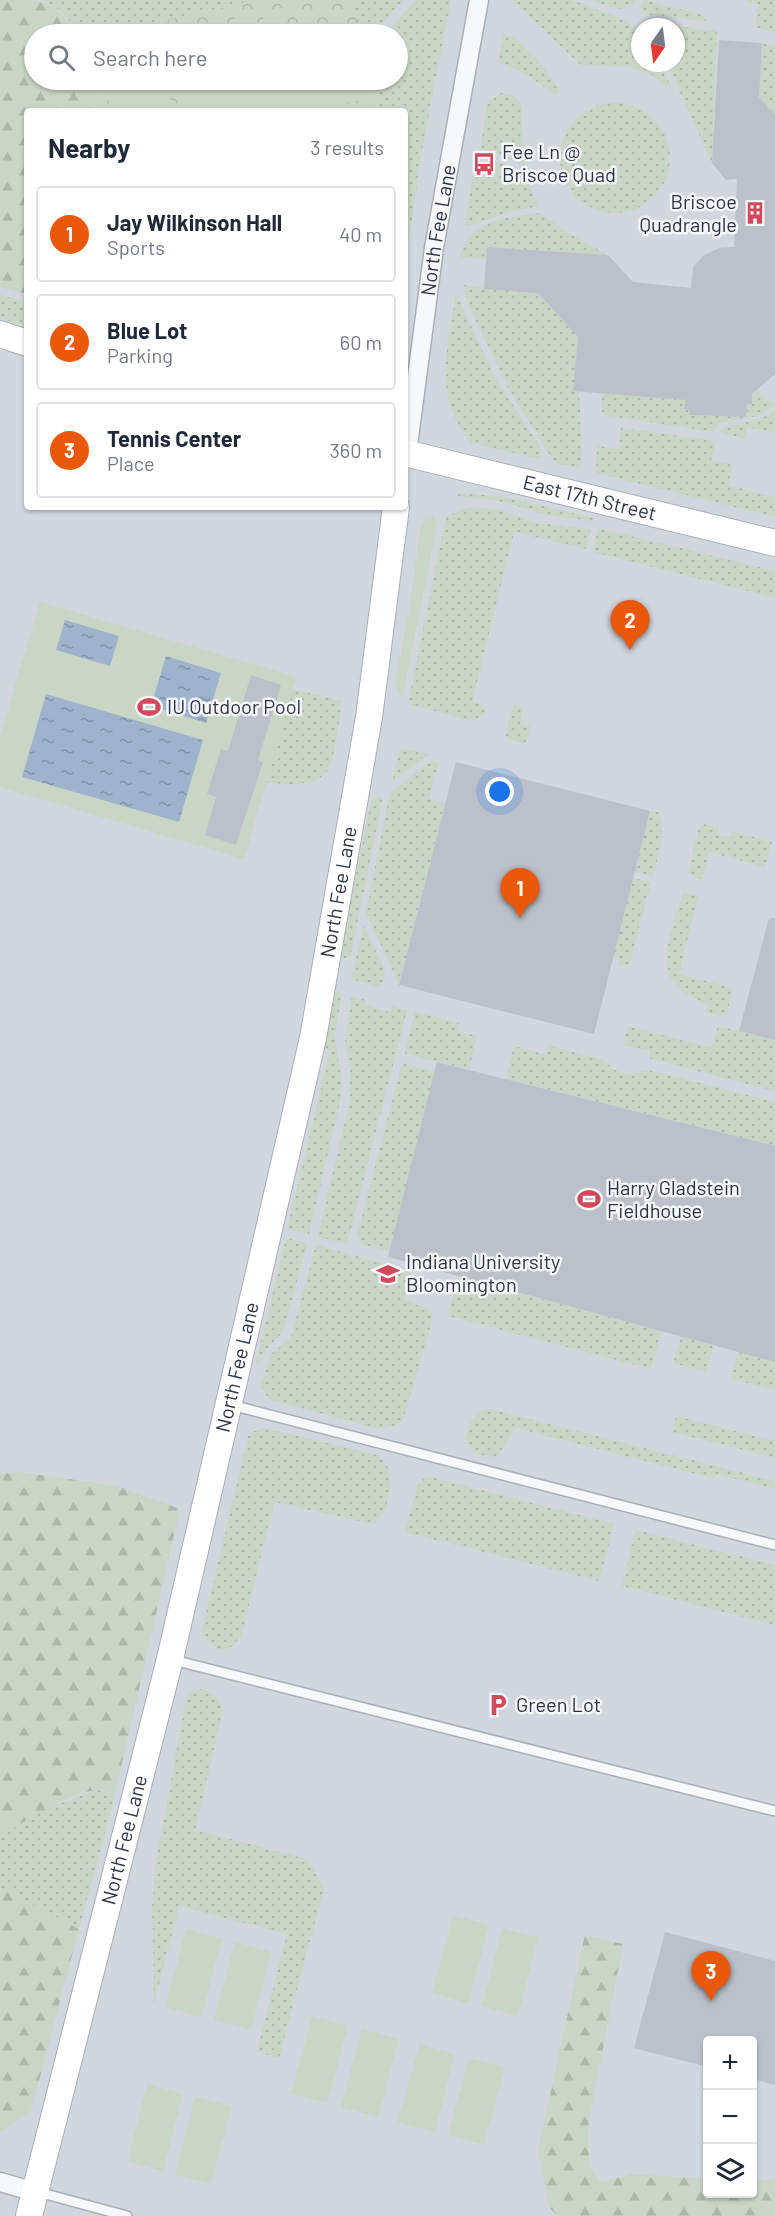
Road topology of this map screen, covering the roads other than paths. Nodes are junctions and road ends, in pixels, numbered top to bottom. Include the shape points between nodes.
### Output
1 (479, 0) edge
2 (0, 334) edge
3 (24, 342) edge
4 (408, 441) edge
5 (408, 456) edge
6 (396, 510) edge
7 (775, 543) edge
8 (228, 1404) junction
9 (775, 1545) edge
10 (171, 1659) junction
11 (775, 1811) edge
12 (0, 2182) edge
13 (32, 2204) edge
14 (127, 2216) edge

1 - 4 street, North Fee Lane via 434,248
2 - 3 street
5 - 7 street, East 17th Street
6 - 8 street, North Fee Lane via 369,717 334,930 313,1038
8 - 9 lane
8 - 10 street, North Fee Lane
10 - 11 lane
10 - 13 street, North Fee Lane
12 - 13 street
13 - 14 lane

